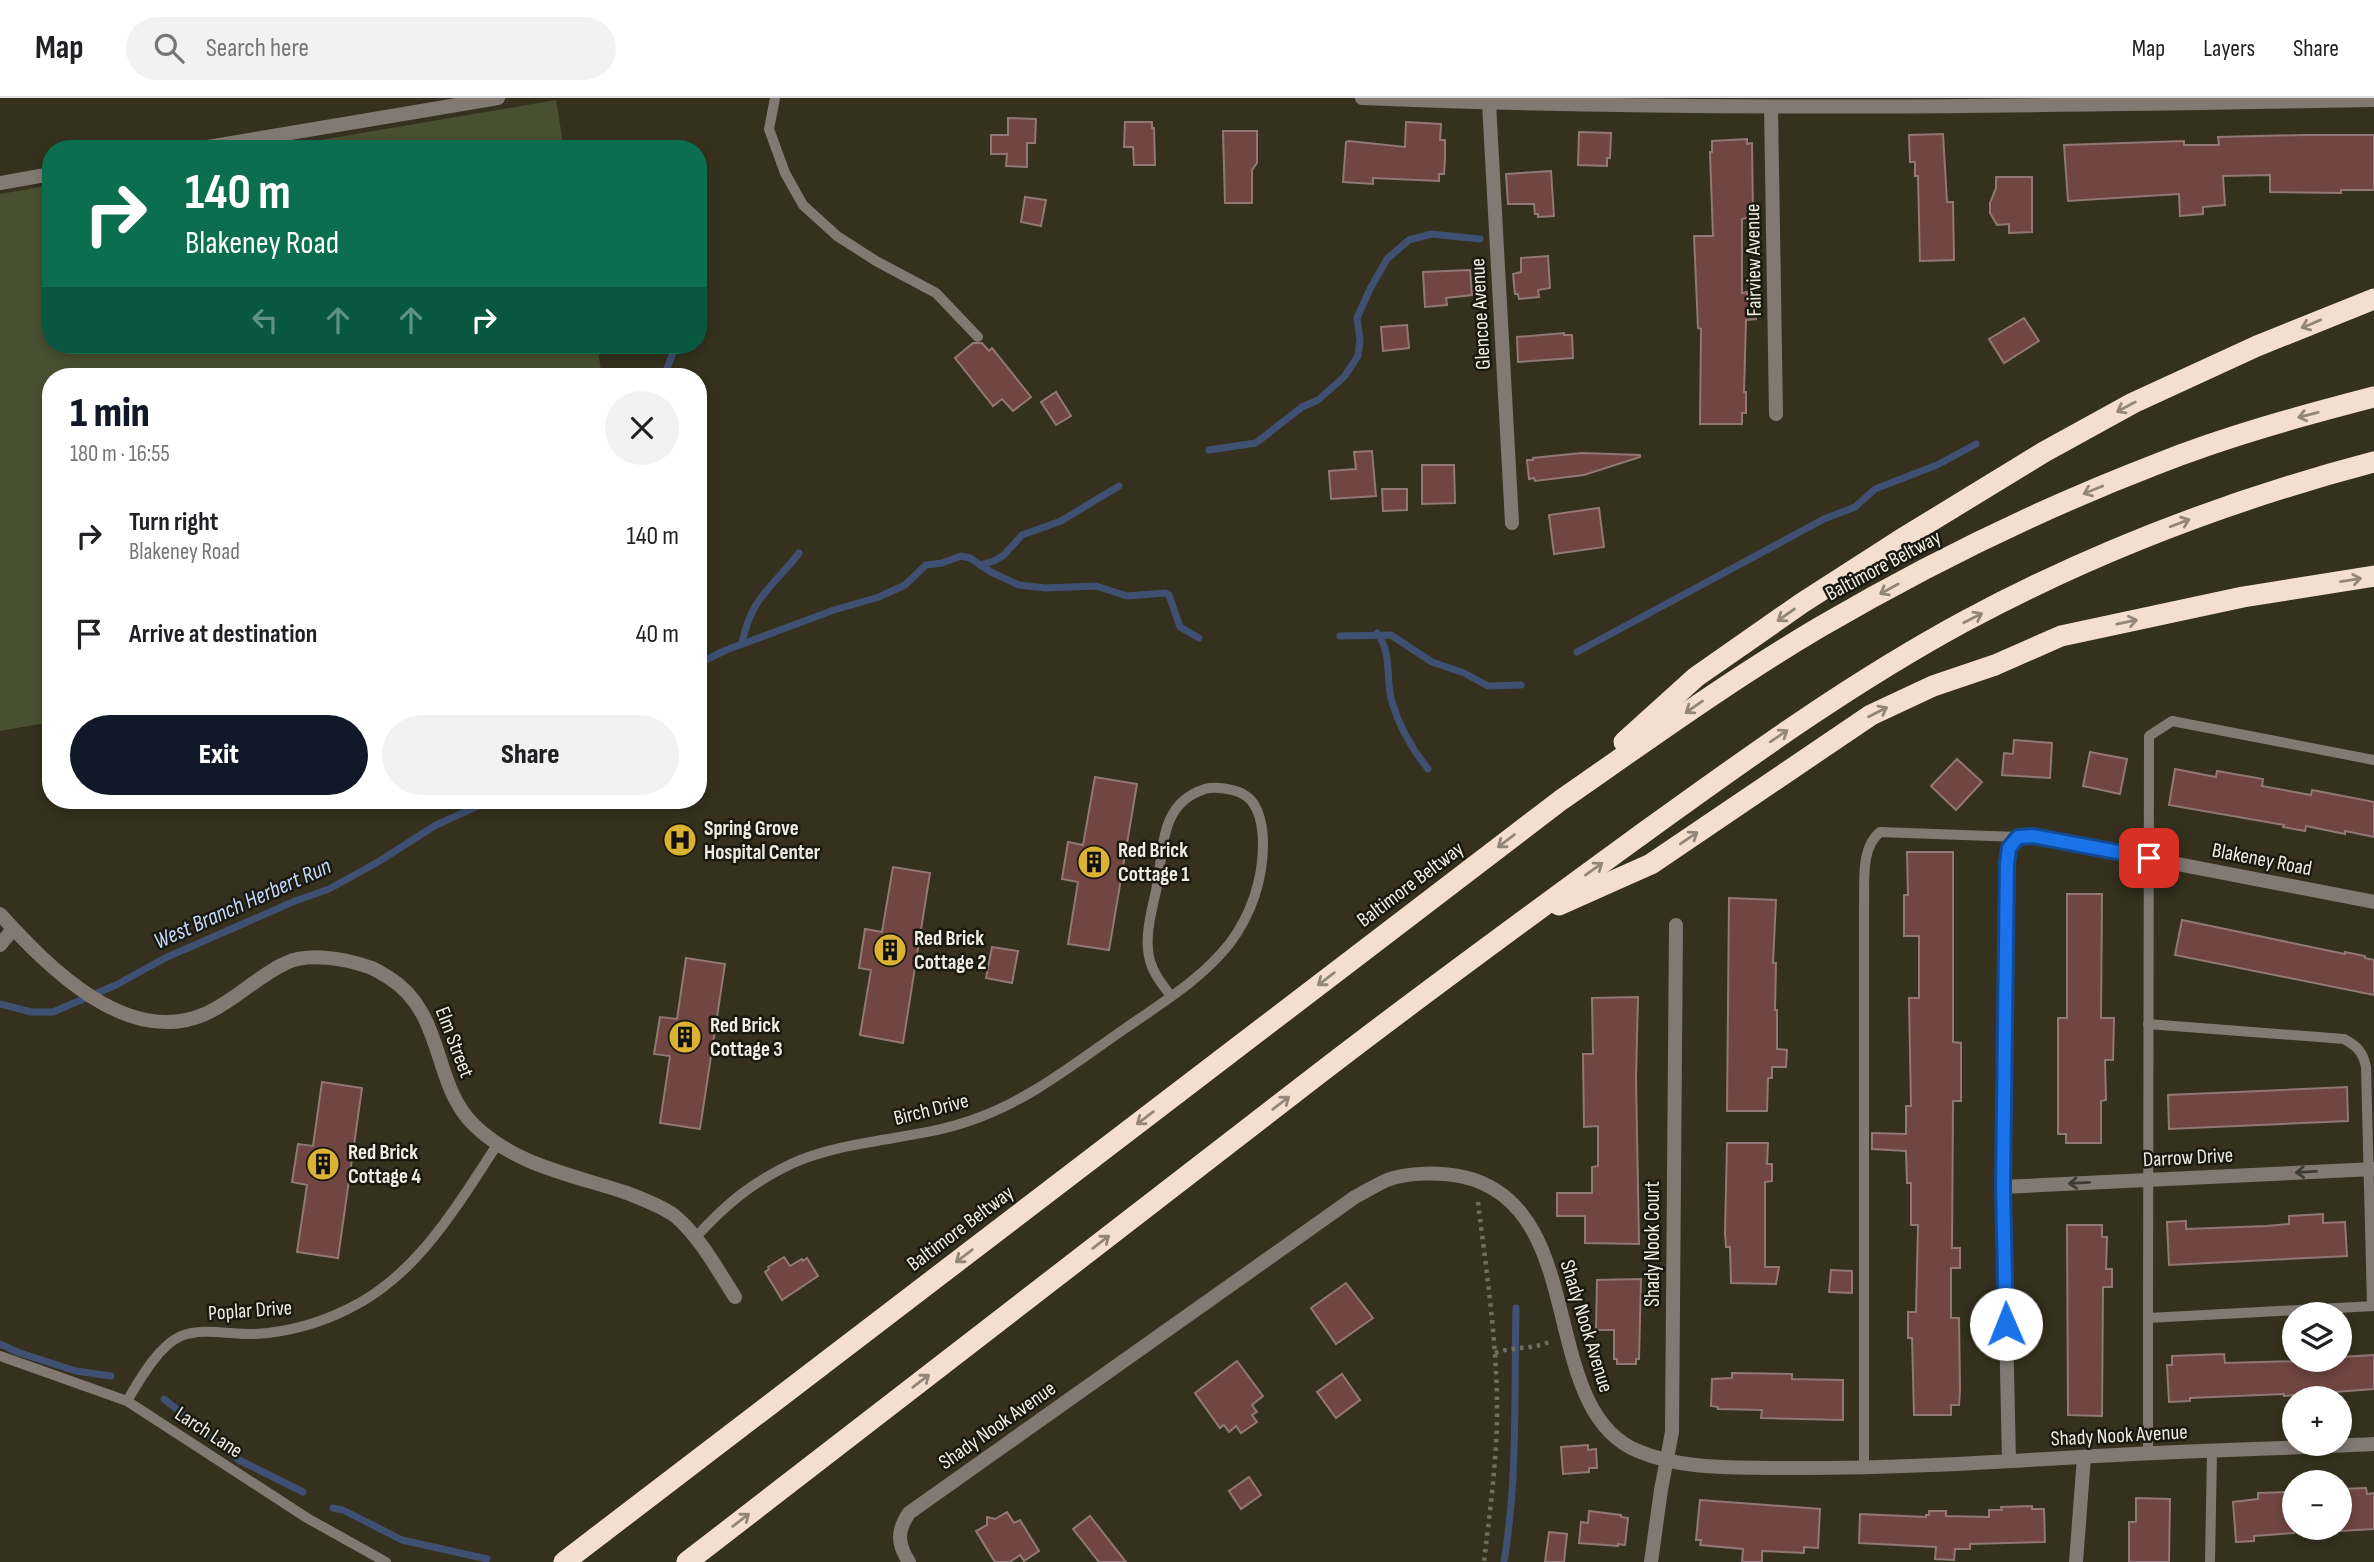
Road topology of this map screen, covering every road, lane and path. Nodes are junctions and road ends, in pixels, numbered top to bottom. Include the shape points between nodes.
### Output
1 (498, 98) edge
2 (775, 98) edge
3 (1362, 98) edge
4 (2374, 100) edge
5 (1489, 103) junction
6 (1771, 107) junction
7 (249, 140) edge
8 (42, 176) edge
9 (0, 183) edge
10 (2374, 299) edge
11 (978, 337) dead end
12 (2374, 397) edge
13 (1776, 414) dead end
14 (2374, 462) edge
15 (1513, 523) dead end
16 (2374, 576) edge
17 (2374, 760) edge
18 (1561, 800) junction
19 (2018, 837) junction
20 (2149, 858) junction
21 (2374, 902) edge
22 (0, 914) edge
23 (1519, 923) junction
24 (1675, 925) dead end
25 (13, 929) junction
26 (0, 945) edge
27 (1171, 996) junction
28 (2148, 1024) junction
29 (497, 1145) junction
30 (2371, 1169) edge
31 (1476, 1180) junction
32 (2148, 1180) junction
33 (2003, 1187) junction
34 (695, 1238) junction
35 (735, 1297) dead end
36 (2373, 1306) edge
37 (2148, 1318) junction
38 (1567, 1332) junction
39 (1495, 1353) junction
40 (0, 1356) edge
41 (127, 1401) junction
42 (2374, 1444) edge
43 (2212, 1452) junction
44 (2148, 1455) junction
45 (2084, 1457) junction
46 (1666, 1461) junction
47 (2009, 1461) junction
48 (1864, 1469) junction
49 (386, 1562) edge
50 (564, 1562) edge
51 (687, 1562) edge
52 (909, 1562) edge
53 (1484, 1562) edge
54 (1651, 1562) edge
55 (2076, 1562) edge
56 (2210, 1562) edge

1 - 7 street
2 - 11 lane via 769,128 785,173 803,205 837,236 936,293
3 - 5 street
4 - 6 street
5 - 6 street
5 - 15 street, Glencoe Avenue
6 - 13 street, Fairview Avenue
8 - 9 street
10 -> 18 highway via 2133,403 1900,540 1696,677
12 -> 18 highway, Baltimore Beltway via 2158,463 2043,511 1920,571 1707,698
23 -> 14 highway via 1756,751 1863,680 1966,621 2073,568 2183,522 2301,481
23 -> 16 highway via 1651,864 1871,715 1933,686 2061,636 2243,597
17 - 20 lane via 2172,722 2149,736
18 -> 50 highway, Baltimore Beltway
19 - 20 street, Blakeney Road
19 - 33 street via 2009,848 2007,864
19 - 48 lane via 1880,832 1867,850
20 - 21 street, Blakeney Road
20 - 28 lane
22 - 25 street, Elm Street
51 -> 23 highway
24 - 46 street, Shady Nook Court via 1672,1433
25 - 26 street
25 - 29 street, Elm Street via 76,986 135,1018 159,1022 206,1014 288,962 316,958 371,967 415,1000 452,1094 472,1124
27 - 27 lane, Birch Drive via 1211,966 1249,912 1259,885 1263,832 1257,810 1246,796 1212,787 1195,792 1179,802 1167,823 1148,950 1154,973
27 - 34 lane, Birch Drive via 1004,1107 930,1132 826,1152 794,1163 758,1180 726,1204
28 - 30 lane via 2344,1039 2356,1045 2364,1054 2366,1067
28 - 32 lane
29 - 34 street, Elm Street via 549,1170 641,1198 673,1215
29 - 41 lane, Poplar Drive via 446,1223 381,1290 348,1310 286,1330 180,1337 146,1370
30 -> 32 street, Darrow Drive
30 - 36 lane
31 - 38 street, Shady Nook Avenue via 1495,1189 1518,1210 1538,1241
31 - 39 path
31 - 52 street, Shady Nook Avenue via 1421,1174 1388,1180 1354,1197 909,1513 898,1536
32 -> 33 street, Darrow Drive
32 - 37 lane
33 - 47 street
34 - 35 street, Elm Street
36 - 37 lane
37 - 44 lane
38 - 39 path via 1538,1348 1523,1346
38 - 46 street, Shady Nook Avenue via 1592,1412 1635,1451
39 - 53 path via 1494,1478
40 - 41 lane, Larch Lane
41 - 49 lane, Larch Lane via 307,1518
42 - 43 street, Shady Nook Avenue
43 - 44 street, Shady Nook Avenue
43 - 56 lane
44 - 45 street, Shady Nook Avenue
45 - 47 street, Shady Nook Avenue
45 - 55 street
46 - 48 street, Shady Nook Avenue via 1702,1466
46 - 54 street, Shady Nook Court
47 - 48 street, Shady Nook Avenue

